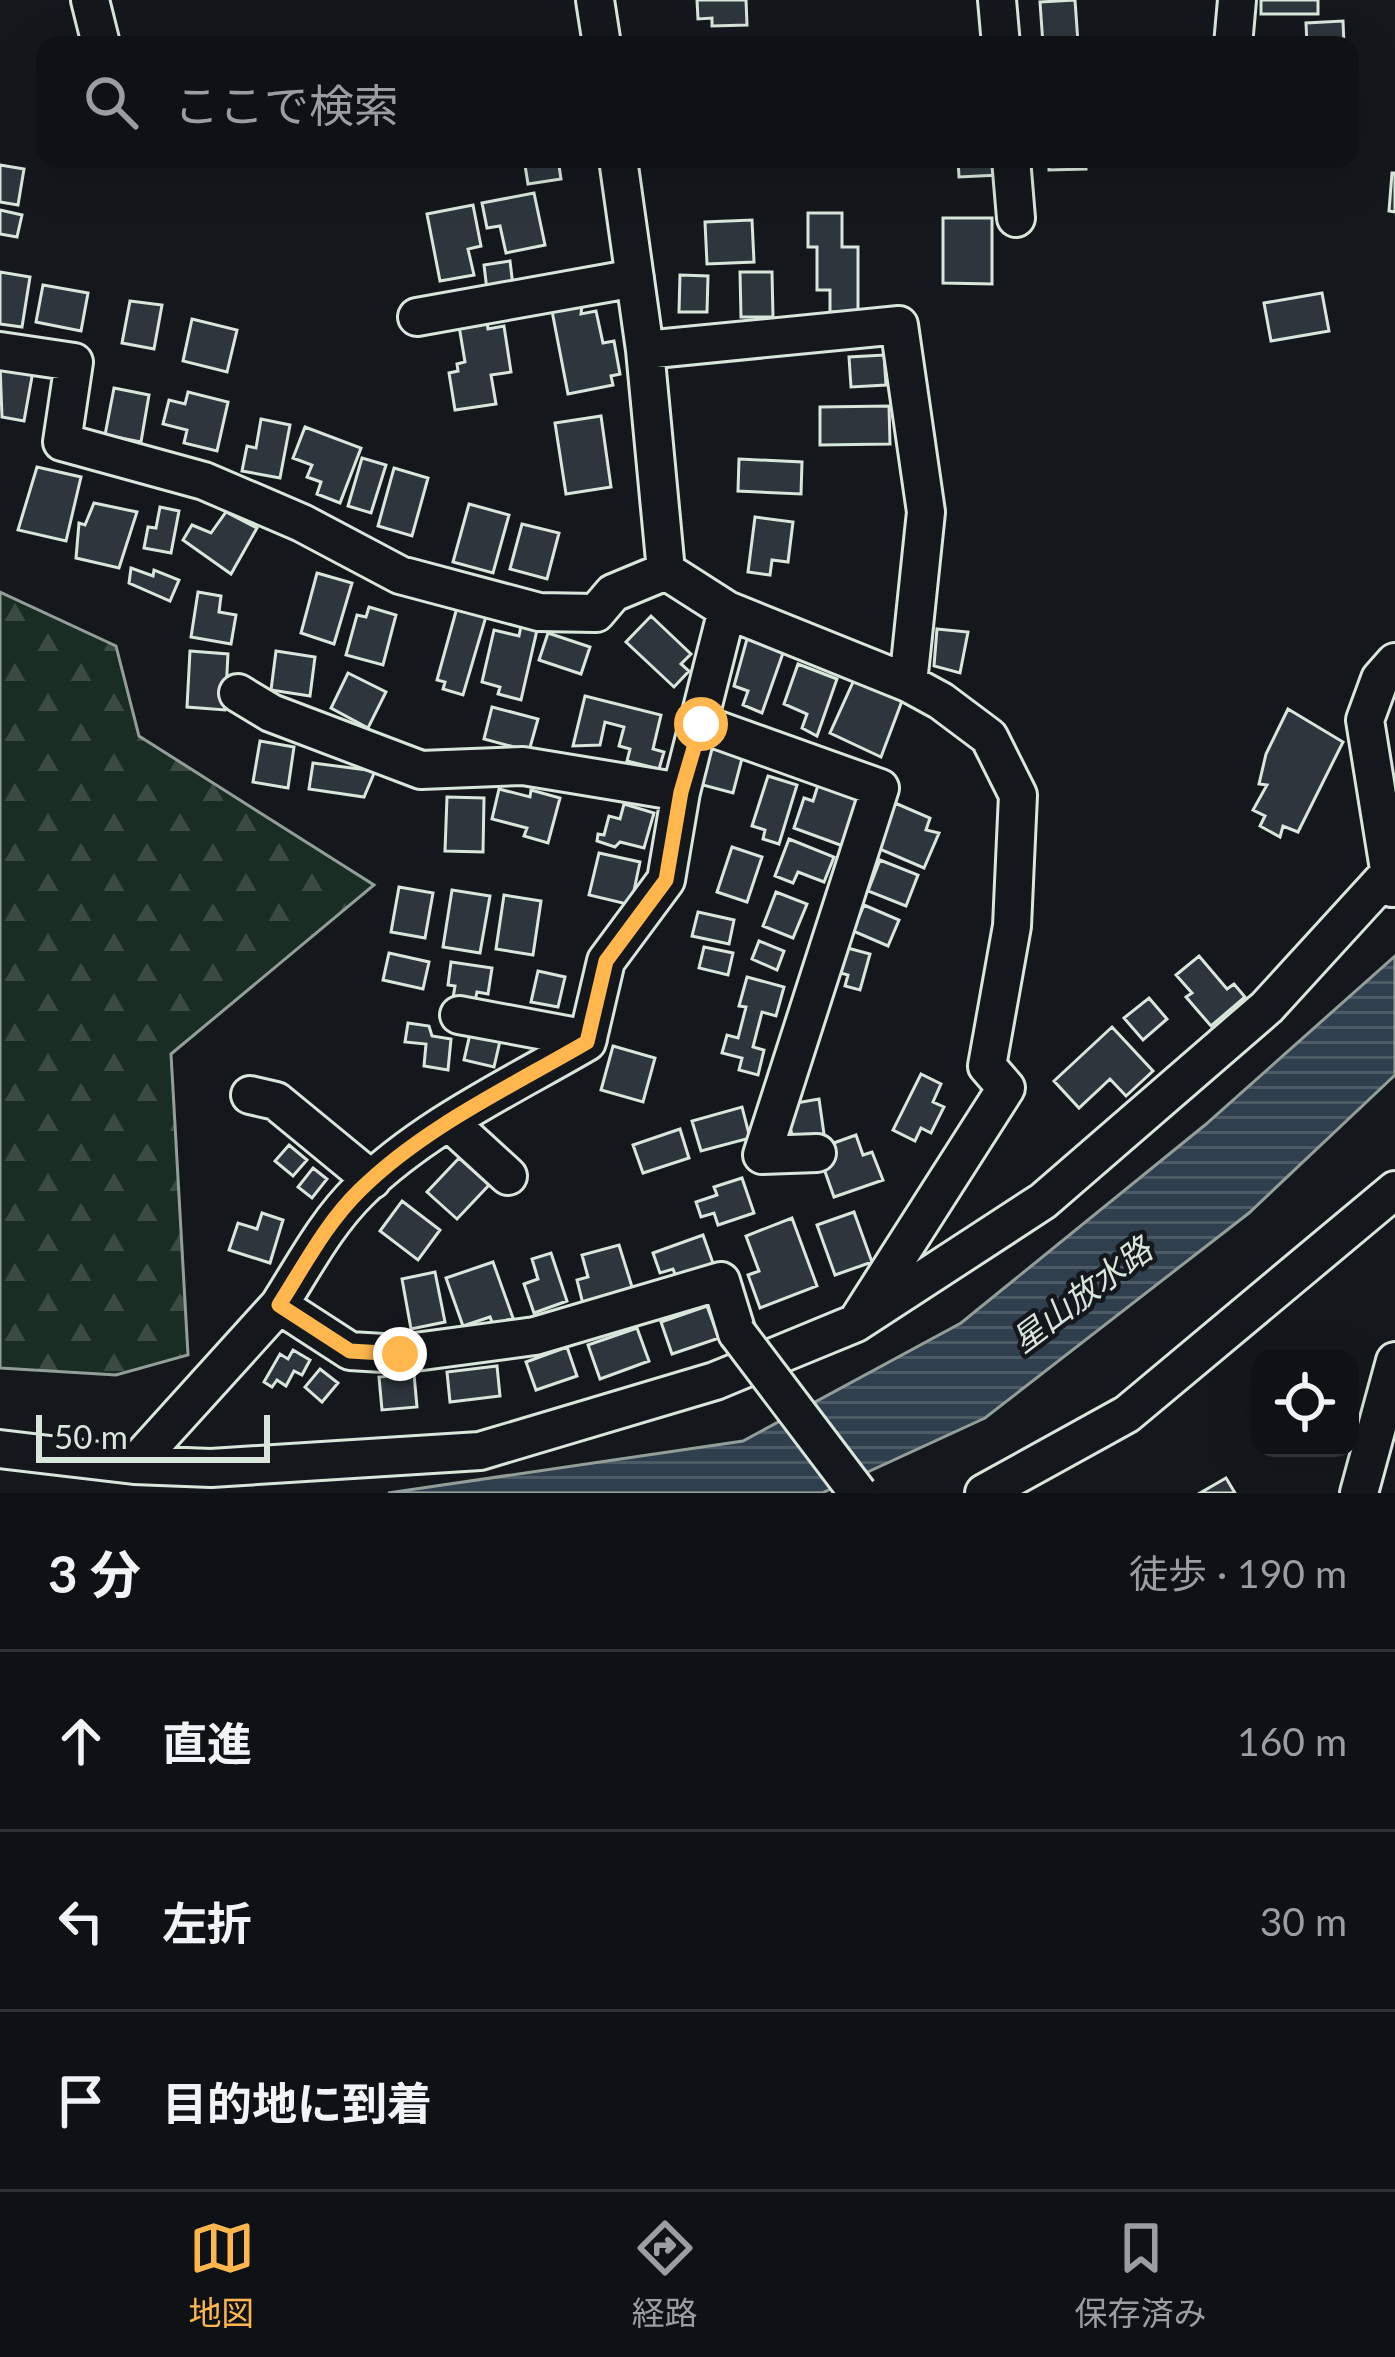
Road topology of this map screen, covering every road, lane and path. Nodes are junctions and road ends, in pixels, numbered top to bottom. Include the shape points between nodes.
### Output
1 (89, 0) edge
2 (595, 0) edge
3 (998, 0) edge
4 (1237, 0) edge
5 (99, 36) edge
6 (601, 36) edge
7 (1000, 36) edge
8 (1234, 36) edge
9 (619, 168) edge
10 (1012, 168) edge
11 (1016, 218) dead end
12 (635, 278) junction
13 (417, 317) dead end
14 (645, 350) junction
15 (0, 351) edge
16 (665, 571) junction
17 (727, 610) junction
18 (1395, 662) edge
19 (908, 683) junction
20 (238, 693) dead end
21 (701, 724) junction
22 (681, 792) junction
23 (1393, 880) edge
24 (459, 1015) dead end
25 (588, 1039) junction
26 (250, 1095) dead end
27 (449, 1122) junction
28 (817, 1154) dead end
29 (508, 1176) dead end
30 (372, 1180) junction
31 (1395, 1190) edge
32 (279, 1305) junction
33 (856, 1323) junction
34 (1393, 1369) edge
35 (0, 1449) edge
36 (134, 1465) junction
37 (858, 1493) edge
38 (984, 1493) edge
39 (1359, 1493) edge

1 - 5 street
2 - 6 street
3 - 7 street
4 - 8 street
9 - 12 street
10 - 11 street
12 - 13 street
12 - 14 street
14 - 16 street
14 - 19 street via 899,325 926,512
15 - 16 street via 74,362 62,442 204,481 400,575 538,612 596,613 613,593
16 - 17 street
17 - 19 street
17 - 21 street
18 - 23 street via 1365,720
19 - 33 street via 989,736 1018,795 1012,926 987,1066 1006,1088
20 - 22 street via 421,770 523,766
21 - 22 street
21 - 28 street via 880,788 762,1155
22 - 25 street via 666,880 606,961
23 - 33 street via 1268,1007 1042,1201
24 - 25 street
25 - 27 street
26 - 30 street via 276,1101
27 - 29 street
27 - 30 street
30 - 32 street via 332,1221
31 - 38 street via 1127,1414
32 - 36 street
32 - 37 street, bridge via 350,1351 400,1354 535,1336 721,1281 737,1333
33 - 36 street via 715,1381 480,1451 212,1468
34 - 39 street
35 - 36 street

